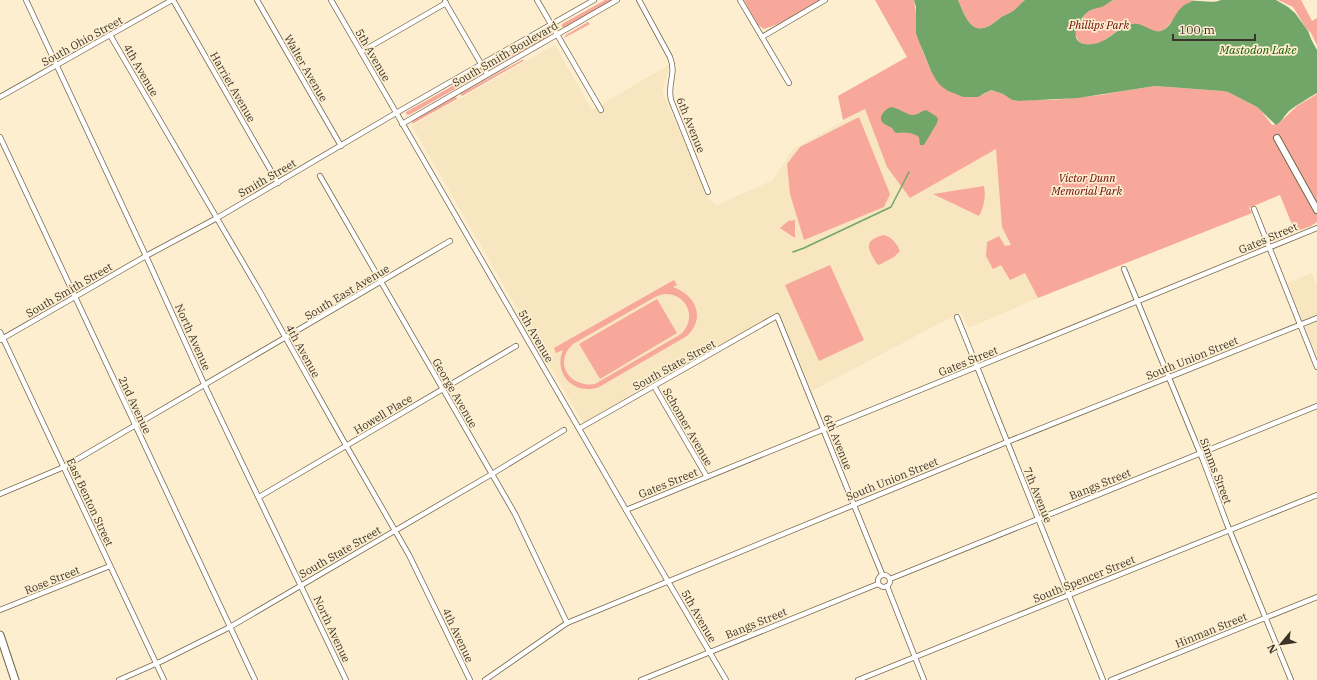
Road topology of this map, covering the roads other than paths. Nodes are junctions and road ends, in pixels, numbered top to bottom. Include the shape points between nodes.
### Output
1 (26, 0) edge
2 (173, 0) edge
3 (257, 0) edge
4 (331, 0) edge
5 (537, 0) edge
6 (594, 0) edge
7 (617, 0) edge
8 (639, 0) edge
9 (740, 0) edge
10 (825, 0) edge
11 (445, 1) edge
12 (551, 24) junction
13 (557, 34) junction
14 (110, 35) junction
15 (762, 37) junction
16 (361, 52) junction
17 (57, 65) junction
18 (482, 65) junction
19 (487, 74) junction
20 (788, 83) dead end
21 (0, 97) edge
22 (601, 110) dead end
23 (396, 113) junction
24 (402, 124) junction
25 (0, 137) edge
26 (1277, 138) dead end
27 (341, 146) junction
28 (320, 176) dead end
29 (278, 183) junction
30 (708, 192) dead end
31 (1254, 210) dead end
32 (1317, 210) edge
33 (217, 218) junction
34 (1317, 228) edge
35 (450, 241) dead end
36 (1269, 248) junction
37 (146, 256) junction
38 (1124, 269) dead end
39 (381, 282) junction
40 (75, 298) junction
41 (1138, 302) junction
42 (777, 316) joint
43 (957, 317) dead end
44 (1317, 318) edge
45 (1300, 324) junction
46 (0, 332) edge
47 (2, 339) edge
48 (285, 339) junction
49 (516, 346) dead end
50 (977, 367) junction
51 (1317, 367) edge
52 (1169, 378) junction
53 (205, 386) junction
54 (654, 386) junction
55 (443, 389) junction
56 (1317, 406) edge
57 (135, 426) junction
58 (580, 428) junction
59 (564, 430) dead end
60 (824, 430) junction
61 (1007, 442) junction
62 (346, 446) junction
63 (1200, 453) junction
64 (64, 467) junction
65 (492, 474) junction
66 (707, 477) junction
67 (0, 494) edge
68 (1317, 495) edge
69 (259, 497) junction
70 (854, 504) junction
71 (626, 510) junction
72 (1038, 519) junction
73 (1230, 530) junction
74 (395, 531) junction
75 (110, 566) junction
76 (882, 574) junction
77 (890, 579) junction
78 (668, 580) junction
79 (878, 584) junction
80 (301, 586) junction
81 (887, 586) junction
82 (1069, 595) junction
83 (1317, 597) edge
84 (0, 610) edge
85 (1266, 618) junction
86 (567, 623) junction
87 (230, 627) junction
88 (0, 635) edge
89 (709, 652) junction
90 (915, 657) junction
91 (156, 664) junction
92 (15, 680) edge
93 (119, 680) edge
94 (164, 680) edge
95 (255, 680) edge
96 (346, 680) edge
97 (470, 680) edge
98 (485, 680) edge
99 (641, 680) edge
100 (726, 680) edge
101 (858, 680) edge
102 (924, 680) edge
103 (1103, 680) edge
104 (1111, 680) edge
105 (1291, 680) edge

1 - 17 street, North Avenue
2 - 14 street, South Ohio Street
2 - 29 street, Harriet Avenue
3 - 27 street, Walter Avenue
4 - 16 street, 5th Avenue
5 - 12 street
6 - 12 street, South Smith Boulevard
7 - 13 street, South Smith Boulevard
8 - 30 street, 6th Avenue via 673,66 671,100
9 - 15 street
10 - 15 street
11 - 16 street
11 - 18 street
12 - 13 street
12 - 18 street, South Smith Boulevard
13 - 19 street, South Smith Boulevard
13 - 22 street
14 - 17 street, South Ohio Street
14 - 33 street, 4th Avenue
15 - 20 street
16 - 23 street, 5th Avenue
17 - 21 street, South Ohio Street
17 - 37 street, North Avenue
18 - 19 street
18 - 23 street, South Smith Boulevard
19 - 24 street, South Smith Boulevard
23 - 24 street, 5th Avenue
23 - 27 street, Smith Street
24 - 58 street, 5th Avenue
25 - 40 street, 2nd Avenue
26 - 32 street
27 - 29 street, Smith Street
28 - 39 street, George Avenue
29 - 33 street, Smith Street
31 - 36 street
33 - 37 street, Smith Street
33 - 48 street, 4th Avenue
34 - 36 street, Gates Street
35 - 39 street, South East Avenue
36 - 41 street, Gates Street
36 - 45 street
37 - 40 street, South Smith Street
37 - 53 street, North Avenue
38 - 41 street, Simms Street
39 - 48 street, South East Avenue
39 - 55 street, George Avenue
40 - 47 street, South Smith Street
40 - 57 street, 2nd Avenue
41 - 50 street, Gates Street
41 - 52 street, Simms Street
42 - 54 street, South State Street
42 - 60 street, 6th Avenue
43 - 50 street, 7th Avenue
44 - 45 street, South Union Street
45 - 51 street
45 - 52 street, South Union Street
46 - 47 street, East Benton Street
47 - 64 street, East Benton Street
48 - 53 street, South East Avenue
48 - 62 street, 4th Avenue
49 - 55 street, Howell Place
50 - 60 street, Gates Street
50 - 61 street, 7th Avenue
52 - 61 street, South Union Street
52 - 63 street, Simms Street
53 - 57 street, South East Avenue
53 - 69 street, North Avenue
54 - 58 street, South State Street
54 - 66 street, Schomer Avenue
55 - 62 street, Howell Place
55 - 65 street, George Avenue
56 - 63 street, Bangs Street
57 - 64 street, South East Avenue
57 - 87 street, 2nd Avenue
58 - 71 street, 5th Avenue
59 - 65 street, South State Street
60 - 66 street, Gates Street
60 - 70 street, 6th Avenue
61 - 70 street, South Union Street
61 - 72 street, 7th Avenue
62 - 69 street, Howell Place
62 - 74 street, 4th Avenue
63 - 72 street, Bangs Street
63 - 73 street, Simms Street
64 - 67 street, South East Avenue
64 - 75 street, East Benton Street
65 - 74 street, South State Street
65 - 86 street, George Avenue via 515,514
66 - 71 street, Gates Street
68 - 73 street, South Spencer Street
69 - 80 street, North Avenue
70 - 76 street, 6th Avenue
70 - 78 street, South Union Street
71 - 78 street, 5th Avenue
72 - 77 street, Bangs Street
72 - 82 street, 7th Avenue
73 - 82 street, South Spencer Street
73 - 85 street, Simms Street
74 - 80 street, South State Street
74 - 97 street, 4th Avenue via 416,567
75 - 84 street, Rose Street
75 - 91 street, East Benton Street
76 - 77 street
76 - 79 street via 878,578
77 - 81 street
78 - 86 street, South Union Street
78 - 89 street, 5th Avenue
79 - 81 street
79 - 89 street, Bangs Street
80 - 87 street, South State Street
80 - 96 street, North Avenue
81 - 90 street
82 - 90 street, South Spencer Street
82 - 103 street, 7th Avenue
83 - 85 street, Hinman Street
85 - 104 street, Hinman Street
85 - 105 street, Simms Street
86 - 98 street, South Union Street
87 - 91 street, South State Street
87 - 95 street, 2nd Avenue
88 - 92 main road
89 - 99 street, Bangs Street
89 - 100 street, 5th Avenue
90 - 101 street, South Spencer Street
90 - 102 street
91 - 93 street, South State Street
91 - 94 street, East Benton Street

